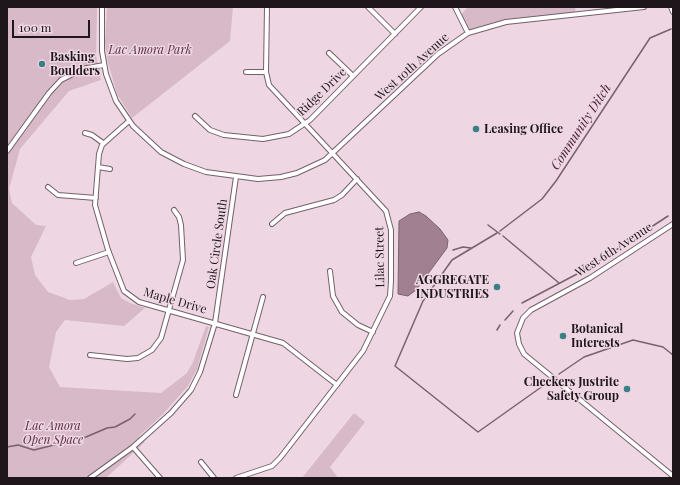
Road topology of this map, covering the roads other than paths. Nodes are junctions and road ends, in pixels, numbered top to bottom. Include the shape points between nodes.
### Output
1 (102, 7) edge
2 (267, 7) edge
3 (368, 7) edge
4 (421, 7) edge
5 (455, 7) edge
6 (644, 7) edge
7 (671, 7) edge
8 (673, 12) edge
9 (468, 33) junction
10 (395, 34) junction
11 (329, 53) dead end
12 (104, 65) junction
13 (246, 72) dead end
14 (266, 72) junction
15 (353, 76) junction
16 (195, 116) dead end
17 (129, 121) junction
18 (306, 123) junction
19 (85, 133) dead end
20 (103, 143) junction
21 (7, 151) edge
22 (332, 153) junction
23 (98, 167) junction
24 (110, 169) dead end
25 (236, 177) junction
26 (357, 179) junction
27 (48, 187) dead end
28 (96, 198) junction
29 (174, 210) dead end
30 (272, 224) dead end
31 (673, 224) edge
32 (109, 252) junction
33 (76, 263) dead end
34 (330, 271) dead end
35 (263, 297) dead end
36 (169, 310) junction
37 (215, 324) junction
38 (373, 332) junction
39 (253, 334) junction
40 (90, 355) dead end
41 (337, 385) junction
42 (236, 395) dead end
43 (133, 447) junction
44 (201, 462) dead end
45 (673, 476) edge
46 (90, 478) edge
47 (159, 478) edge
48 (214, 478) edge
49 (239, 478) edge

1 - 12 street, West 10th Avenue
2 - 14 street, Lilac Street
3 - 10 street
4 - 10 street, Ridge Drive
5 - 9 street
6 - 9 street, West 10th Avenue via 506,22
7 - 8 street
9 - 22 street, West 10th Avenue via 438,54
10 - 15 street, Ridge Drive
11 - 15 street
12 - 17 street, West 10th Avenue via 113,93
12 - 21 street via 82,69 60,80
13 - 14 street
14 - 18 street, Lilac Street via 269,85
15 - 18 street, Ridge Drive
16 - 18 street, Ridge Drive via 210,130 256,139 284,136
17 - 20 street
17 - 25 street, West 10th Avenue via 151,144 171,158 206,172
18 - 22 street, Lilac Street
19 - 20 street
20 - 23 street, Maple Drive
22 - 25 street, West 10th Avenue via 313,167 289,176 268,179
22 - 26 street, Lilac Street
23 - 24 street
23 - 28 street, Maple Drive
25 - 37 street, Oak Circle South
26 - 30 street via 334,200 285,213
26 - 38 street, Lilac Street via 386,211 390,230 390,296
27 - 28 street via 58,195
28 - 32 street, Maple Drive via 96,214
29 - 36 street via 179,217 183,253
31 - 45 street, West 6th Avenue via 608,267 526,314 518,330 519,344 524,354
32 - 33 street
32 - 36 street, Maple Drive via 120,285 128,296 139,302
34 - 38 street via 333,296 342,312 358,325
35 - 39 street
36 - 37 street, Maple Drive
36 - 40 street via 161,338 148,353 138,358 127,359
37 - 39 street, Maple Drive
37 - 43 street, Oak Circle South via 200,372 191,390 171,413
38 - 41 street, Lilac Street via 363,351
39 - 41 street, Maple Drive via 283,343
39 - 42 street
41 - 49 street, Lilac Street via 272,466
43 - 46 street, Oak Circle South
43 - 47 street
44 - 48 street

